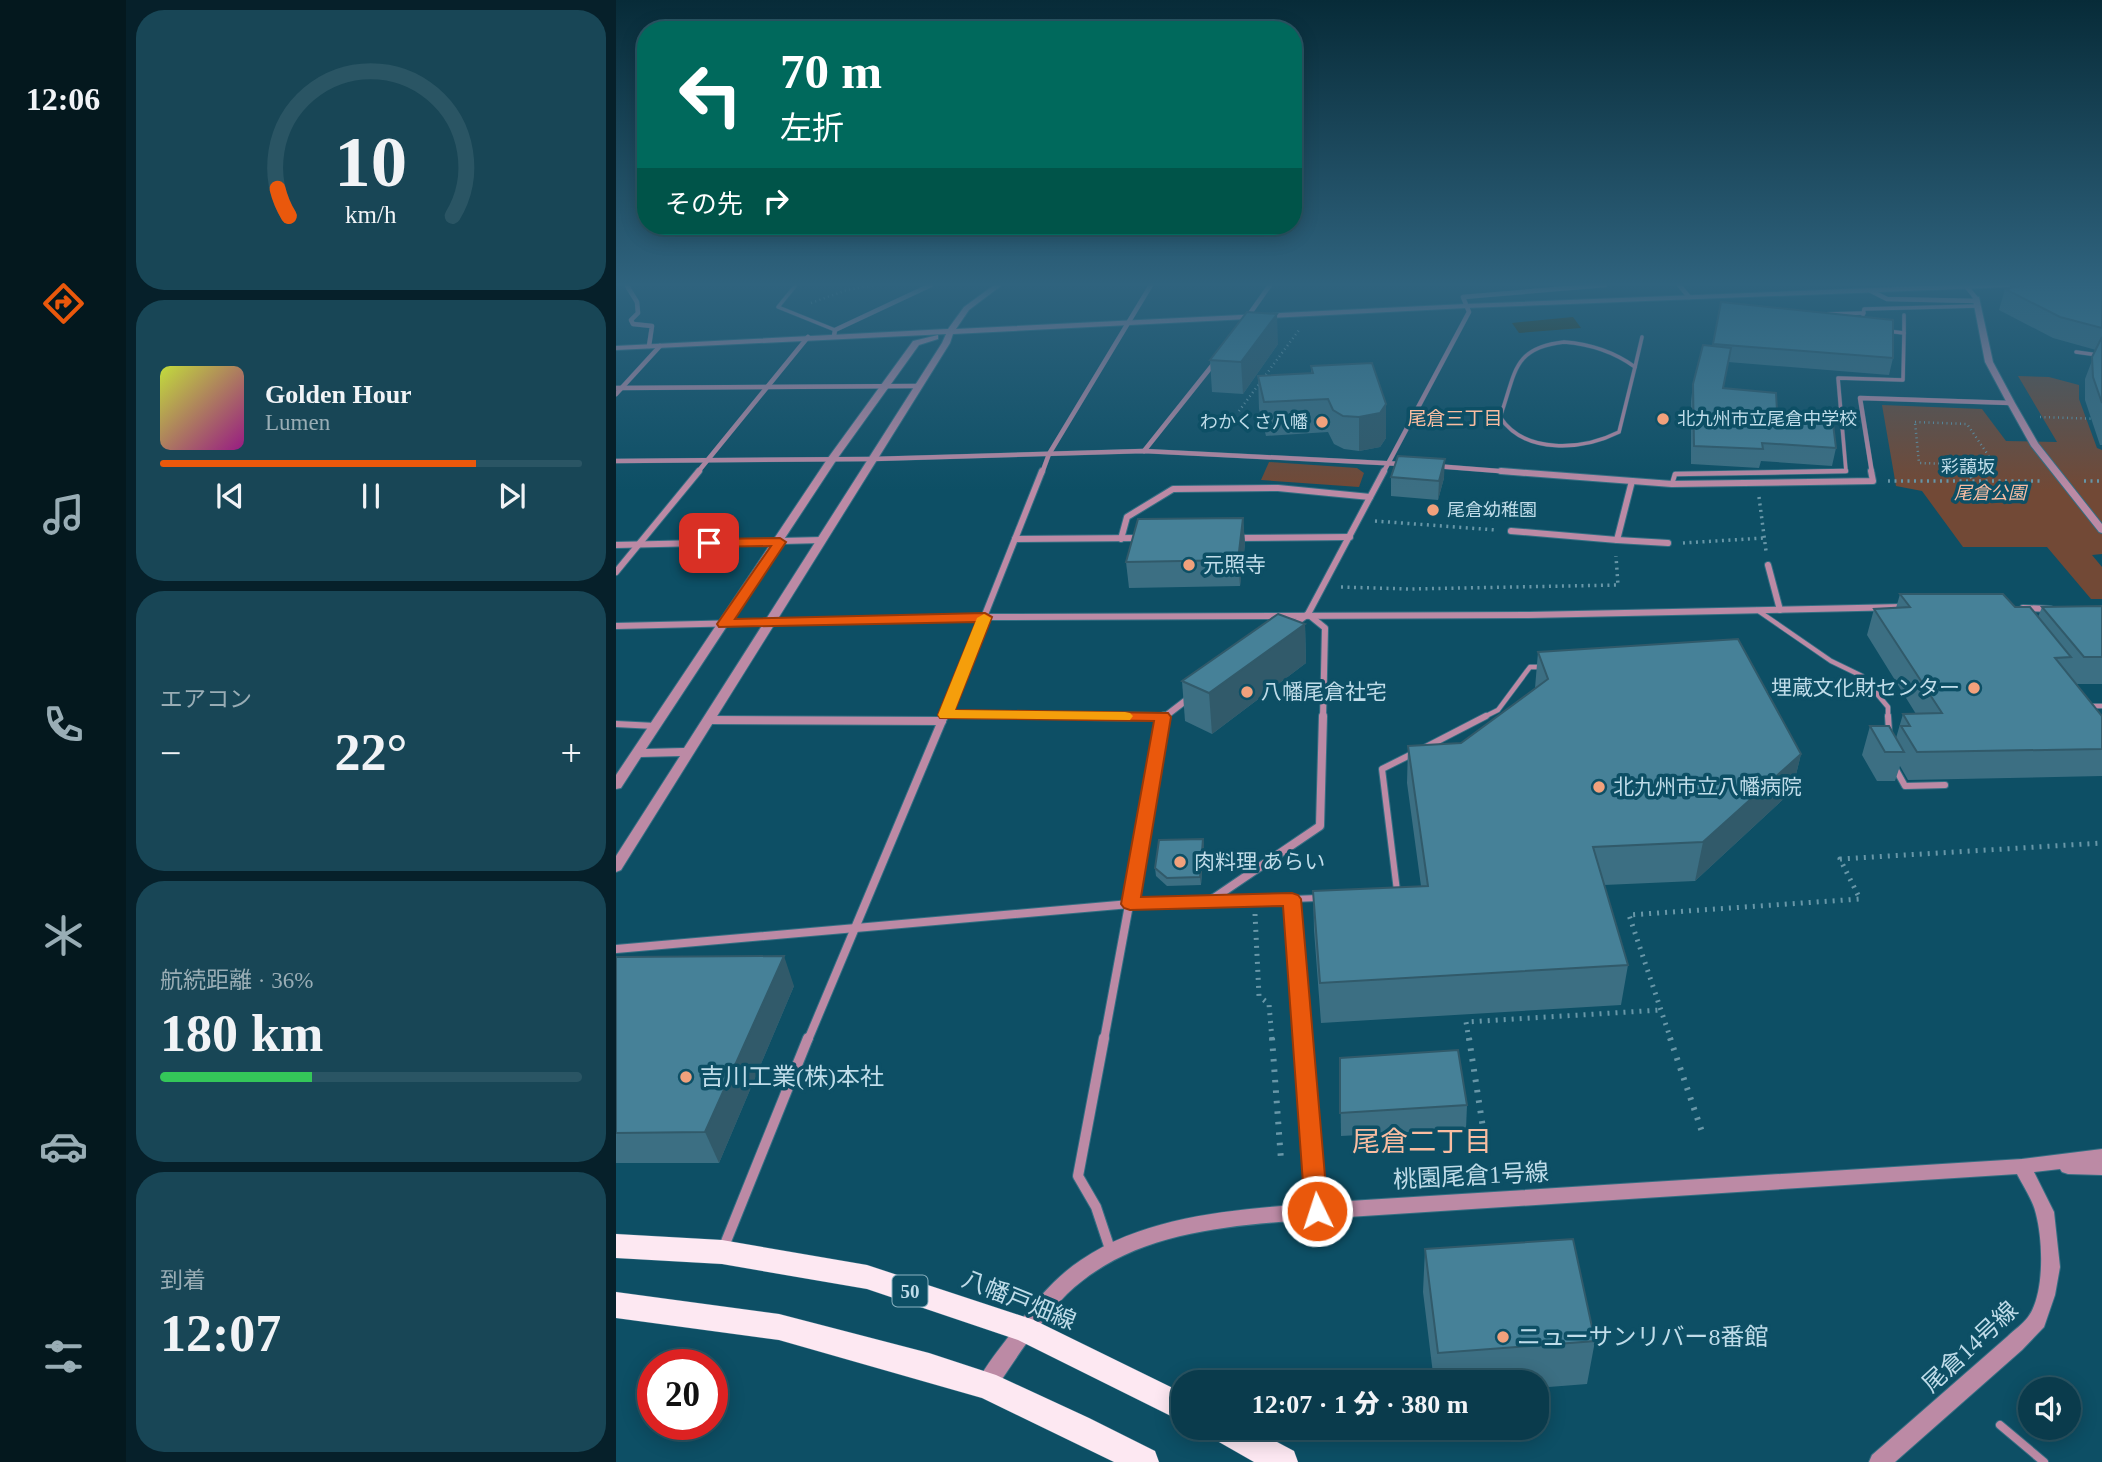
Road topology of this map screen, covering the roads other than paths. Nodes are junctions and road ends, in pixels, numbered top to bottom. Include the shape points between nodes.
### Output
1 (652, 353) edge
2 (795, 353) edge
3 (909, 353) edge
4 (939, 353) edge
5 (1109, 353) edge
6 (1447, 353) edge
7 (1525, 353) edge
8 (1616, 353) edge
9 (1638, 353) edge
10 (1904, 353) edge
11 (1987, 353) edge
12 (1221, 354) edge
13 (1635, 367) junction
14 (887, 386) junction
15 (917, 386) junction
16 (768, 387) junction
17 (619, 388) edge
18 (616, 394) edge
19 (2011, 403) junction
20 (1144, 452) junction
21 (1049, 454) junction
22 (833, 458) junction
23 (873, 459) junction
24 (707, 460) junction
25 (616, 461) edge
26 (1388, 463) junction
27 (1415, 465) edge
28 (1429, 466) edge
29 (1632, 481) junction
30 (1672, 484) junction
31 (1370, 497) junction
32 (2102, 530) edge
33 (1511, 531) road end
34 (1350, 537) junction
35 (1147, 538) edge
36 (1224, 538) edge
37 (1121, 539) junction
38 (822, 540) junction
39 (1015, 540) junction
40 (1618, 540) junction
41 (780, 542) junction
42 (1668, 543) road end
43 (616, 545) edge
44 (637, 545) junction
45 (1768, 565) road end
46 (616, 572) edge
47 (1906, 607) edge
48 (2021, 608) edge
49 (2062, 609) edge
50 (1757, 610) junction
51 (1780, 610) junction
52 (1308, 614) junction
53 (985, 617) junction
54 (769, 622) junction
55 (724, 624) junction
56 (616, 626) edge
57 (1286, 630) edge
58 (1558, 666) edge
59 (1196, 693) edge
60 (2085, 706) edge
61 (2102, 706) edge
62 (1163, 717) junction
63 (944, 718) junction
64 (710, 720) junction
65 (616, 724) edge
66 (656, 727) junction
67 (1890, 736) edge
68 (690, 752) junction
69 (638, 753) junction
70 (1888, 757) edge
71 (616, 785) edge
72 (1945, 785) dead end
73 (616, 867) edge
74 (1384, 895) edge
75 (1331, 898) edge
76 (1292, 899) junction
77 (1211, 900) junction
78 (1130, 904) junction
79 (853, 928) junction
80 (616, 949) edge
81 (2102, 1156) edge
82 (2022, 1166) junction
83 (2102, 1168) edge
84 (1317, 1211) junction
85 (616, 1246) edge
86 (722, 1252) junction
87 (1111, 1253) junction
88 (616, 1305) edge
89 (1024, 1329) junction
90 (986, 1385) junction
91 (1171, 1402) edge
92 (2000, 1425) dead end
93 (1244, 1440) edge
94 (1144, 1462) edge
95 (1283, 1462) edge
96 (1879, 1462) edge
97 (2044, 1462) edge

1 - 17 street
2 - 16 street
3 - 14 street
4 - 15 street
5 - 21 street
6 - 26 street
7 - 13 lane via 1500,417 1507,430 1520,437 1555,445 1593,443 1619,432
8 - 13 lane
9 - 13 lane
10 - 30 lane via 1903,380 1838,378 1846,471 1675,474
11 - 19 street
12 - 20 street
14 - 15 street
14 - 16 street
14 - 22 street
15 - 23 street
16 - 17 street
16 - 24 street
17 - 18 street
19 - 30 street via 1860,398 1873,481
19 - 32 street via 2034,444
20 - 21 street
20 - 26 street
21 - 23 street
21 - 39 street
22 - 23 street
22 - 24 street
22 - 41 street
23 - 38 street
24 - 25 street
24 - 44 street
26 - 27 street
26 - 31 street
28 - 29 street
29 - 30 street
29 - 40 street
31 - 34 street
31 - 37 street via 1278,488 1173,489 1127,517
33 - 40 street
34 - 36 street
34 - 52 street
35 - 37 street
37 - 39 street
38 - 41 street
38 - 54 street
39 - 53 street
40 - 42 street
41 - 44 street
41 - 55 street
43 - 44 street
44 - 46 street
45 - 51 street
47 - 51 street
48 - 49 street
50 - 51 street
50 - 52 street
50 - 67 lane via 1831,661 1862,676 1888,707
52 - 53 street
52 - 57 street
52 - 77 street via 1325,628 1320,826
53 - 54 street
53 - 63 street
54 - 55 street
54 - 64 street
55 - 56 street
55 - 66 street
58 - 74 lane via 1530,667 1498,710 1382,769 1398,895
59 - 62 street
60 - 61 lane
62 - 63 street
62 - 78 street
63 - 64 street
63 - 79 street
64 - 68 street
65 - 66 lane
66 - 69 street
68 - 69 street
68 - 73 street
69 - 71 street
70 - 72 lane via 1905,786
75 - 76 lane
76 - 77 lane
76 - 84 lane
77 - 78 street
78 - 79 street
78 - 87 street via 1077,1175 1096,1207
79 - 80 street
79 - 86 street
81 - 82 street, 桃園尾倉1号線
82 - 83 street, 桃園尾倉1号線
82 - 84 street, 桃園尾倉1号線
82 - 96 street, 尾倉14号線 via 2045,1212 2049,1241 2051,1267 2036,1321
84 - 87 street, 桃園尾倉1号線 via 1183,1227
85 - 86 main road, 八幡戸畑線 / 50
86 - 89 main road, 八幡戸畑線 / 50 via 867,1277
87 - 89 street, 桃園尾倉1号線 via 1062,1286
88 - 90 main road via 779,1327
89 - 90 street, 桃園尾倉1号線
89 - 91 main road, 八幡戸畑線 / 50
90 - 94 main road
92 - 97 lane
93 - 95 main road

